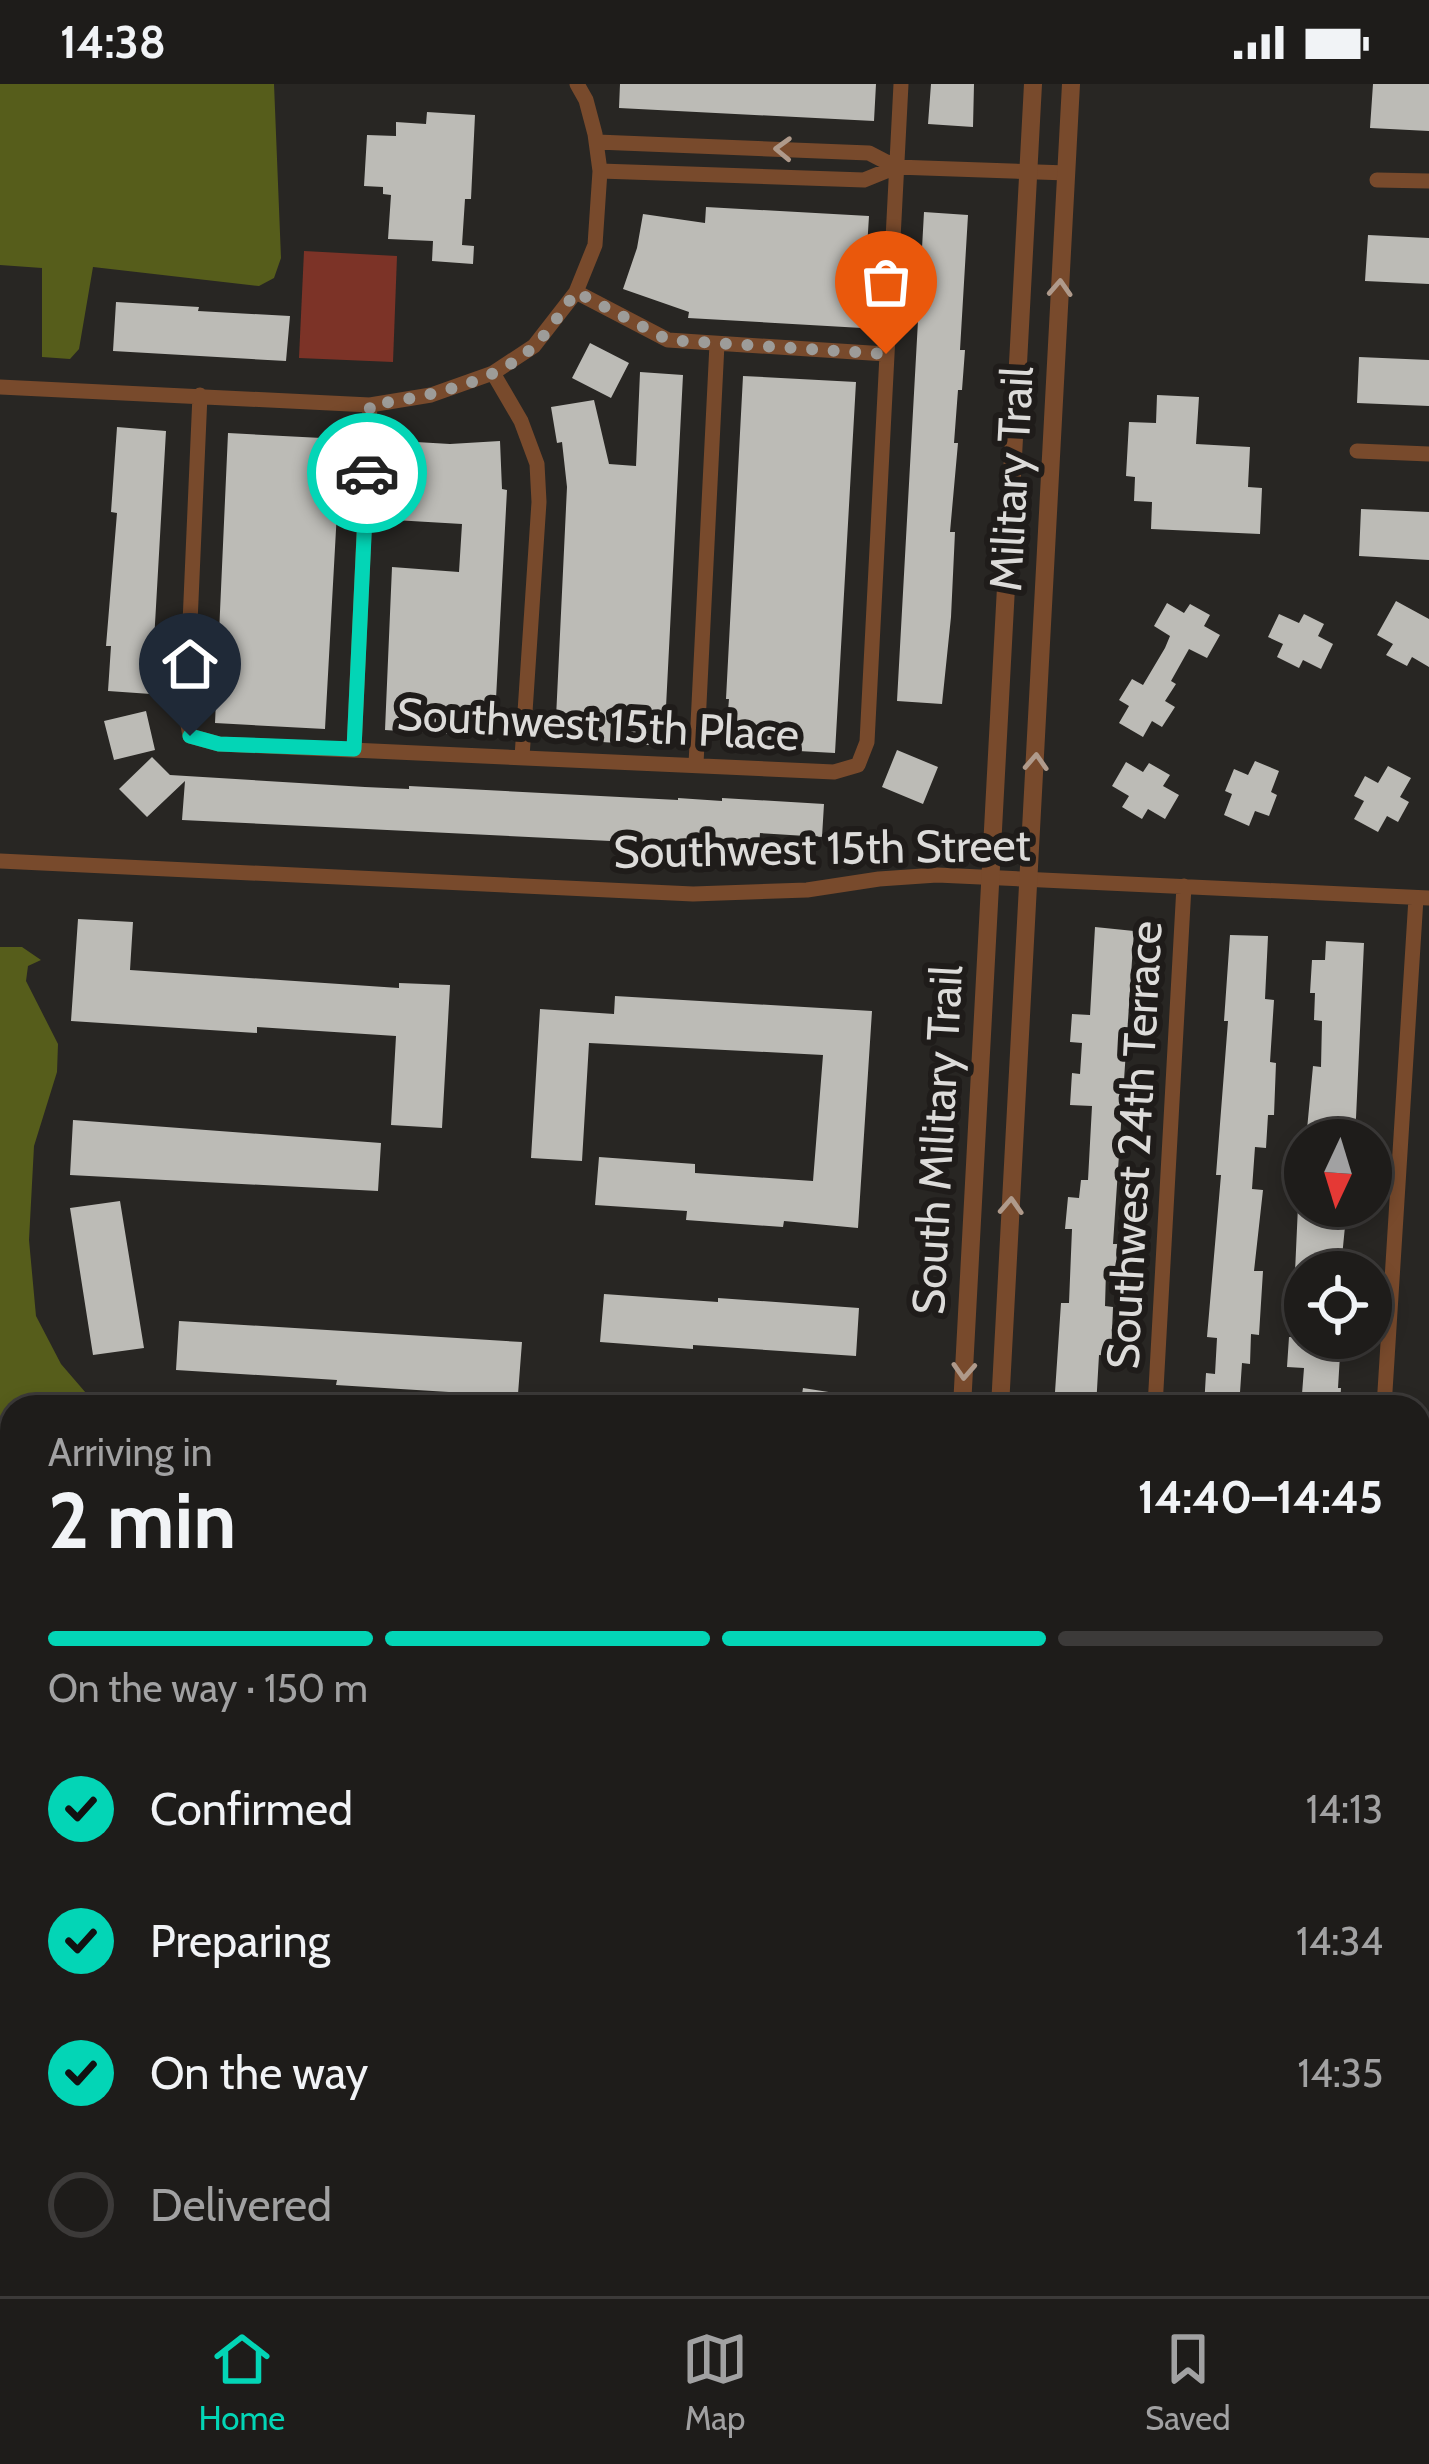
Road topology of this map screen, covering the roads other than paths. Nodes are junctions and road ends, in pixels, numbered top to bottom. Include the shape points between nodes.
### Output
1 (577, 84) edge
2 (902, 84) edge
3 (1033, 84) edge
4 (1071, 84) edge
5 (597, 142) junction
6 (896, 167) junction
7 (600, 171) junction
8 (1028, 171) junction
9 (1066, 173) junction
10 (1377, 180) dead end
11 (1429, 181) edge
12 (576, 292) junction
13 (717, 344) junction
14 (886, 354) junction
15 (493, 373) junction
16 (0, 387) edge
17 (200, 395) junction
18 (370, 405) junction
19 (1357, 451) dead end
20 (1429, 454) edge
21 (354, 749) junction
22 (522, 757) junction
23 (696, 764) junction
24 (0, 861) edge
25 (990, 877) junction
26 (1030, 879) junction
27 (1184, 886) junction
28 (1423, 898) edge
29 (963, 1395) edge
30 (1001, 1395) edge
31 (1156, 1395) edge
32 (1385, 1395) edge

1 - 5 street
2 - 6 street
3 - 8 street, Military Trail
4 - 9 street, Military Trail
6 -> 5 street via 868,153
5 - 7 street
6 - 7 street via 864,181
6 - 8 street
6 - 14 street
7 - 12 street via 595,245
8 - 9 street
8 - 25 street, Military Trail
26 -> 9 street, Military Trail
10 - 11 street
12 - 13 street via 668,340
12 - 15 street via 534,346
13 - 14 street
13 - 23 street
14 - 23 street, Southwest 15th Place via 867,742 859,765 835,772
15 - 18 street
15 - 22 street via 537,464
16 - 17 street
17 - 18 street
17 - 21 street, Southwest 15th Place via 190,736
18 - 21 street
19 - 20 street
21 - 22 street, Southwest 15th Place
22 - 23 street, Southwest 15th Place
24 - 25 street, Southwest 15th Street via 693,894
25 - 26 street, Southwest 15th Street
25 -> 29 street, South Military Trail
26 - 27 street, Southwest 15th Street
30 -> 26 street, South Military Trail
27 - 28 street, Southwest 15th Street
27 - 31 street, Southwest 24th Terrace
28 - 32 street

